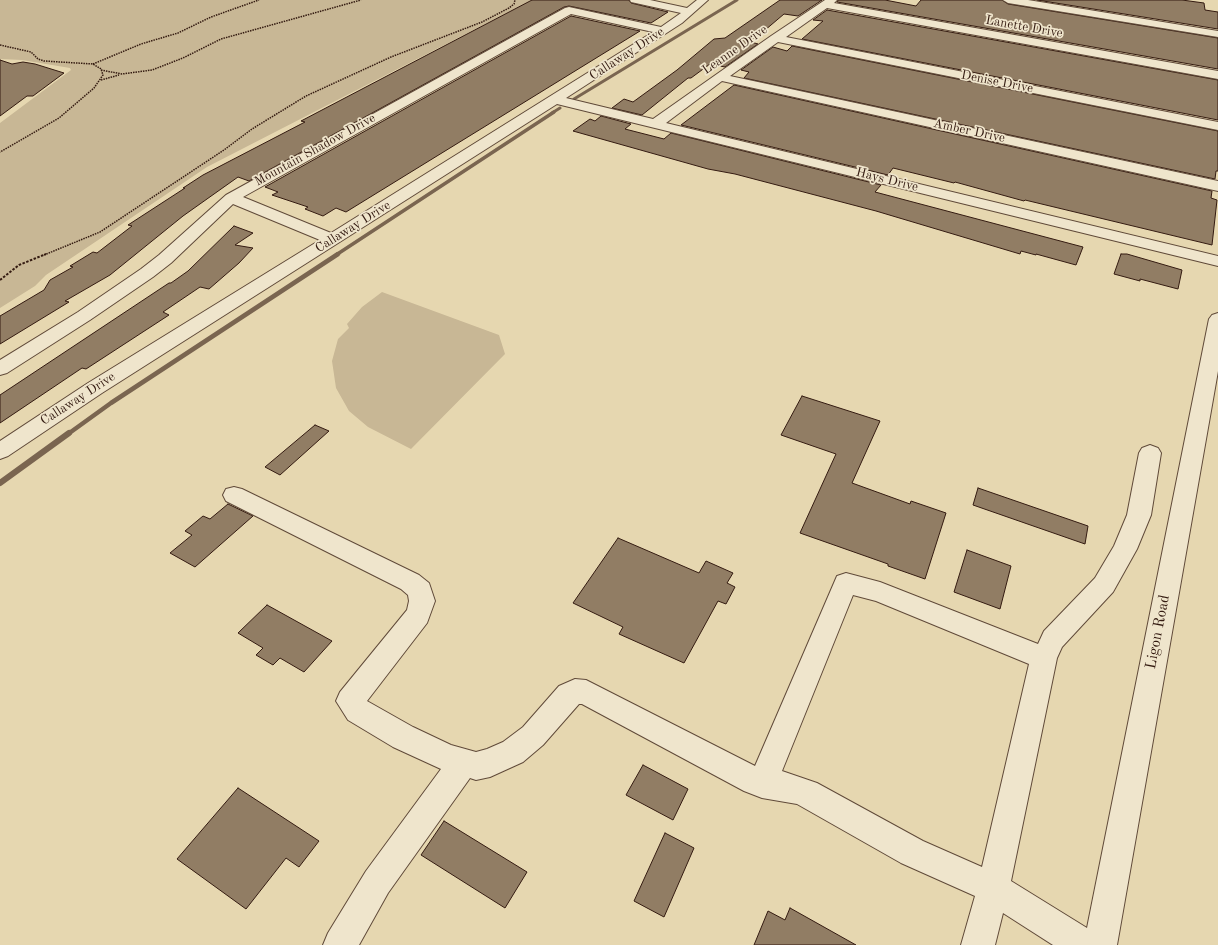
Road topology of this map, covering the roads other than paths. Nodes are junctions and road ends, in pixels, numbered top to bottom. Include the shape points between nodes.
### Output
1 (635, 0) edge
2 (703, 0) edge
3 (1008, 0) edge
4 (829, 3) edge
5 (690, 12) junction
6 (663, 31) junction
7 (1218, 34) edge
8 (775, 38) junction
9 (1218, 75) edge
10 (720, 77) junction
11 (556, 100) junction
12 (655, 124) junction
13 (1218, 126) edge
14 (1218, 186) edge
15 (231, 198) junction
16 (333, 239) junction
17 (1218, 261) edge
18 (1218, 319) edge
19 (0, 370) edge
20 (0, 451) edge
21 (1150, 453) dead end
22 (234, 495) dead end
23 (1044, 658) junction
24 (464, 762) junction
25 (762, 783) junction
26 (993, 888) junction
27 (340, 945) edge
28 (978, 945) edge
29 (1084, 945) edge
30 (1100, 945) edge

1 - 5 street
2 - 5 street, Callaway Drive
3 - 7 street
4 - 8 street, Leanne Drive
4 - 9 street, Lanette Drive
5 - 6 street, Callaway Drive
6 - 11 street, Callaway Drive
6 - 15 street, Mountain Shadow Drive via 569,10
8 - 10 street, Leanne Drive
8 - 13 street, Denise Drive
10 - 12 street, Leanne Drive
10 - 14 street, Amber Drive
11 - 12 street, Hays Drive
11 - 16 street, Callaway Drive
12 - 17 street, Hays Drive
15 - 16 street
15 - 19 street, Mountain Shadow Drive via 147,273
16 - 20 street, Callaway Drive via 95,388
18 - 30 street, Ligon Road
21 - 23 street via 1139,515 1125,549 1104,585 1053,639
22 - 24 street via 410,582 420,590 422,601 418,615 350,701 358,711 402,737 448,758
23 - 25 street via 880,592 846,583
23 - 26 street
24 - 25 street via 476,766 490,763 513,752 575,691 586,692
24 - 27 street via 377,882
25 - 26 street via 790,787 806,793 912,852
26 - 28 street
26 - 29 street

